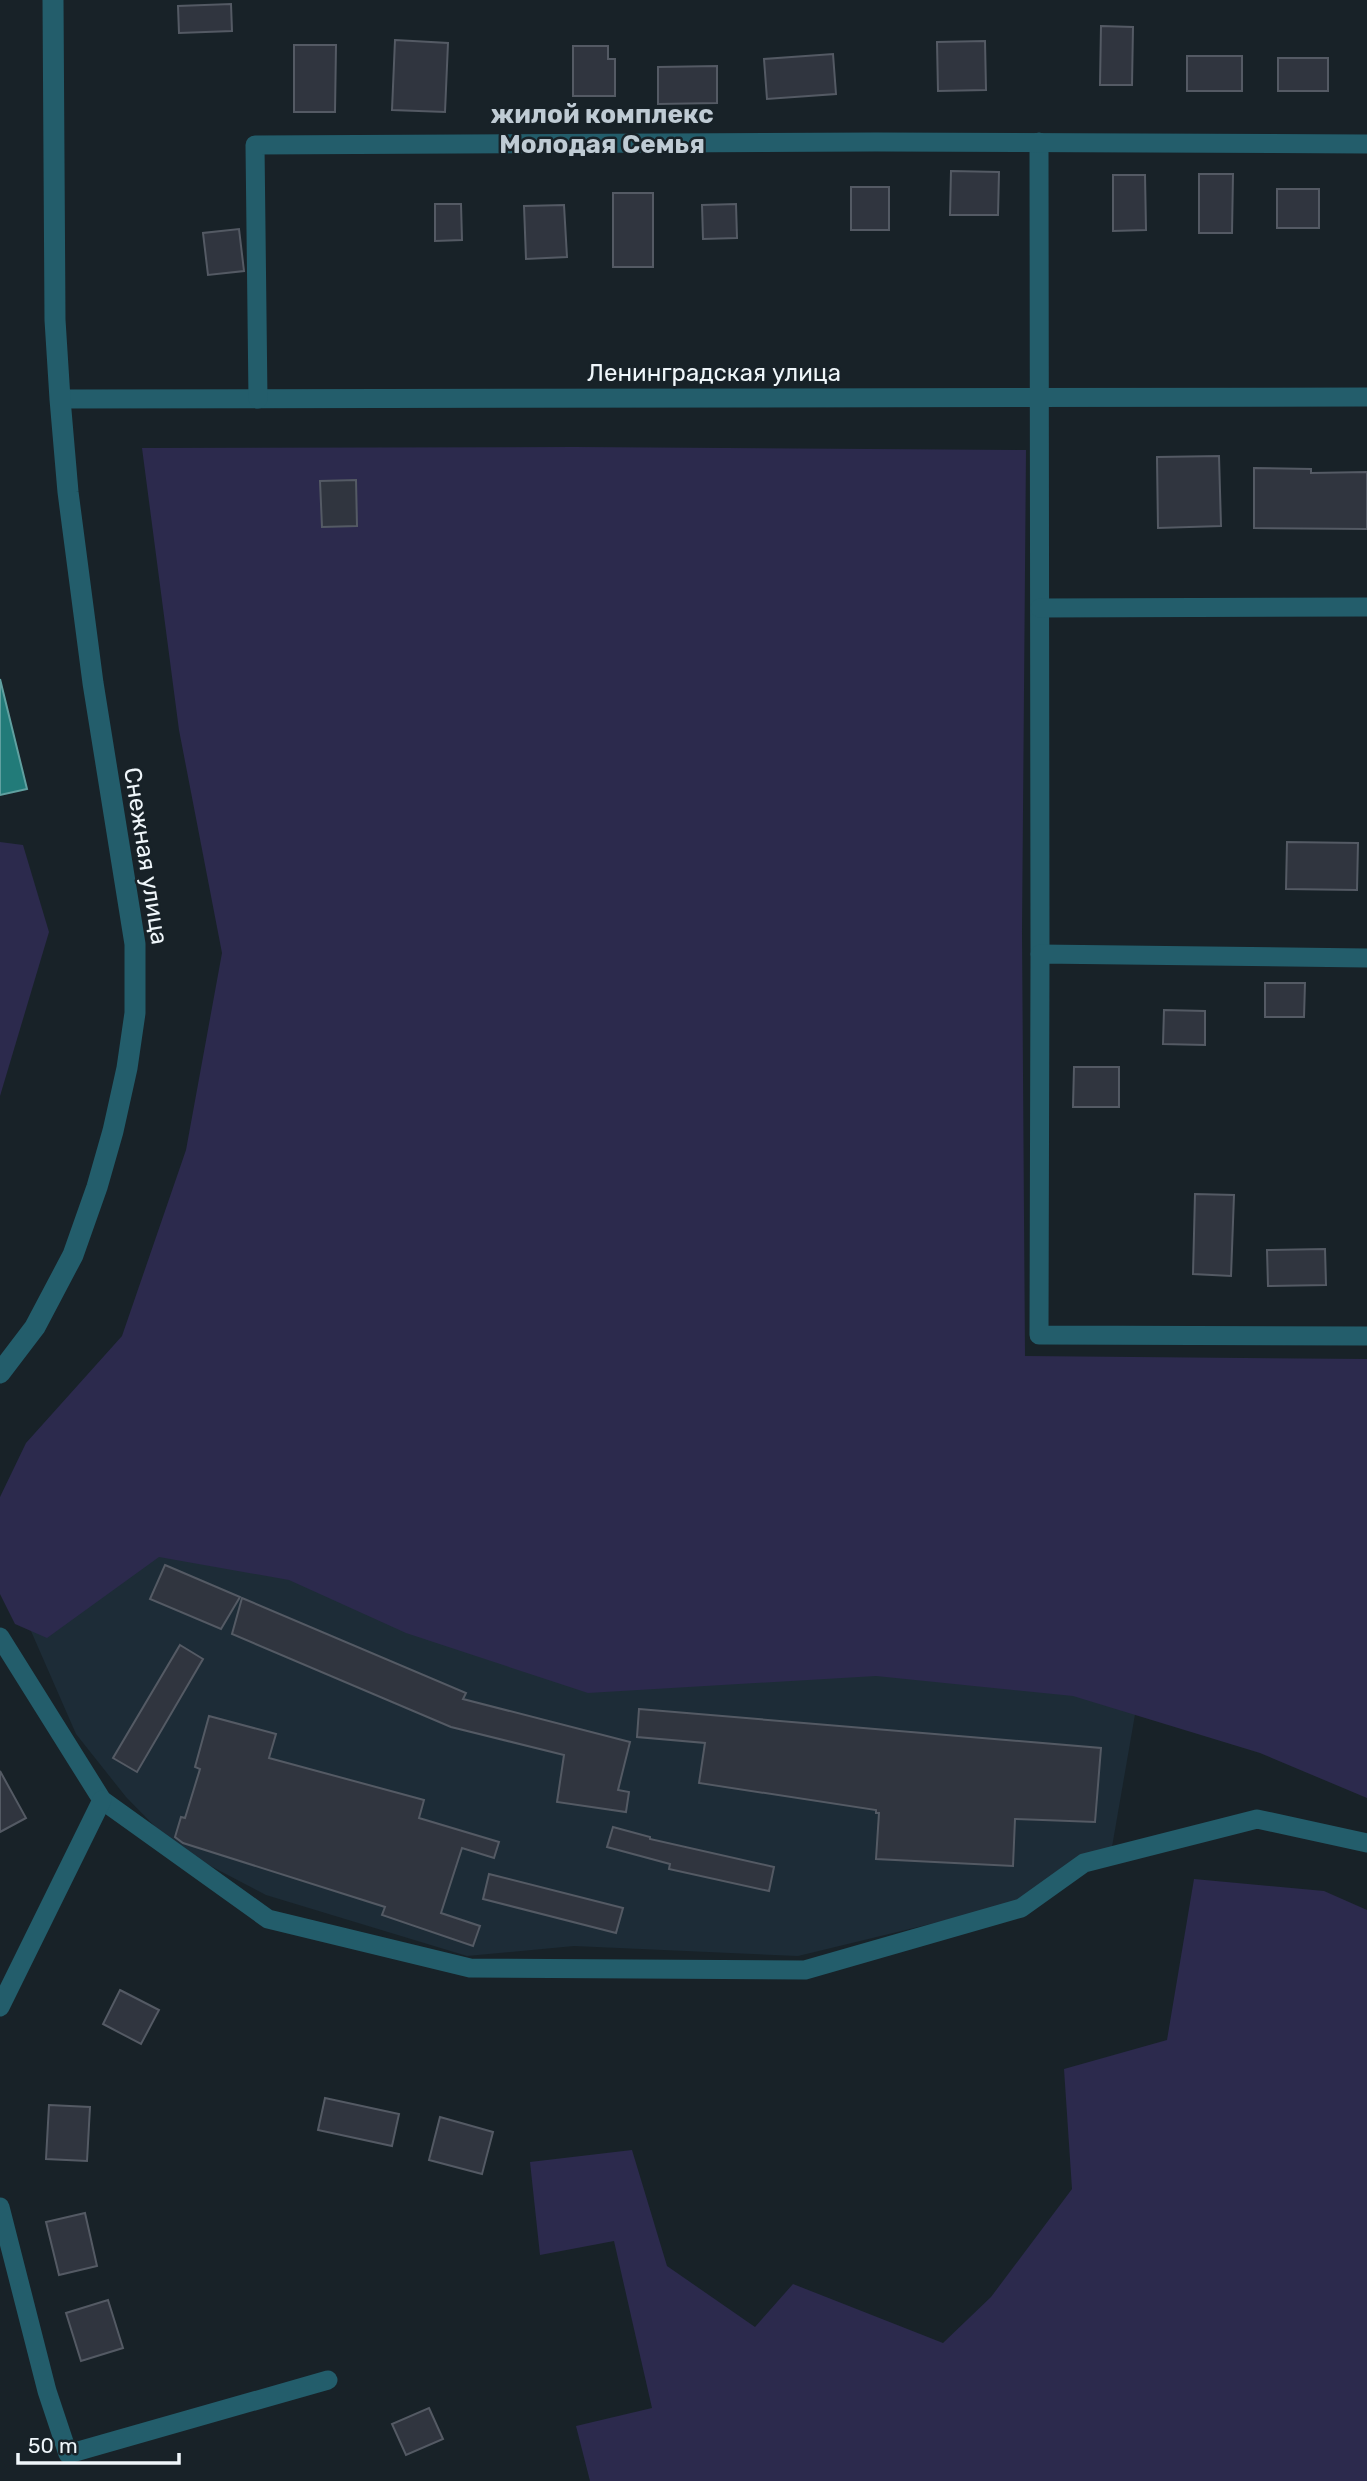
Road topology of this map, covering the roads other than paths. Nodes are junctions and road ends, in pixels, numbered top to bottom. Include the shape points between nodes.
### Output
1 (53, 0) edge
2 (1039, 142) junction
3 (1367, 143) edge
4 (1039, 397) junction
5 (1367, 397) edge
6 (60, 399) junction
7 (258, 399) junction
8 (1367, 607) edge
9 (1040, 608) junction
10 (1040, 954) junction
11 (1367, 958) edge
12 (1367, 1336) edge
13 (0, 1373) edge
14 (0, 1637) edge
15 (103, 1800) junction
16 (1367, 1843) edge
17 (0, 2007) edge
18 (0, 2207) edge
19 (328, 2379) dead end

1 - 6 street, Снежная улица via 55,320
2 - 3 street
2 - 4 street
2 - 7 street via 256,145
4 - 5 street, Ленинградская улица
4 - 7 street, Ленинградская улица
4 - 9 street
6 - 7 street, Ленинградская улица
6 - 13 street, Снежная улица via 93,683 135,944 135,1013 113,1131 73,1255 35,1327
8 - 9 street
9 - 10 street
10 - 11 street
10 - 12 street via 1039,1335
14 - 15 street
15 - 16 street via 268,1919 470,1968 805,1970 1021,1908 1084,1863 1257,1819
15 - 17 street
18 - 19 street via 47,2391 68,2454

